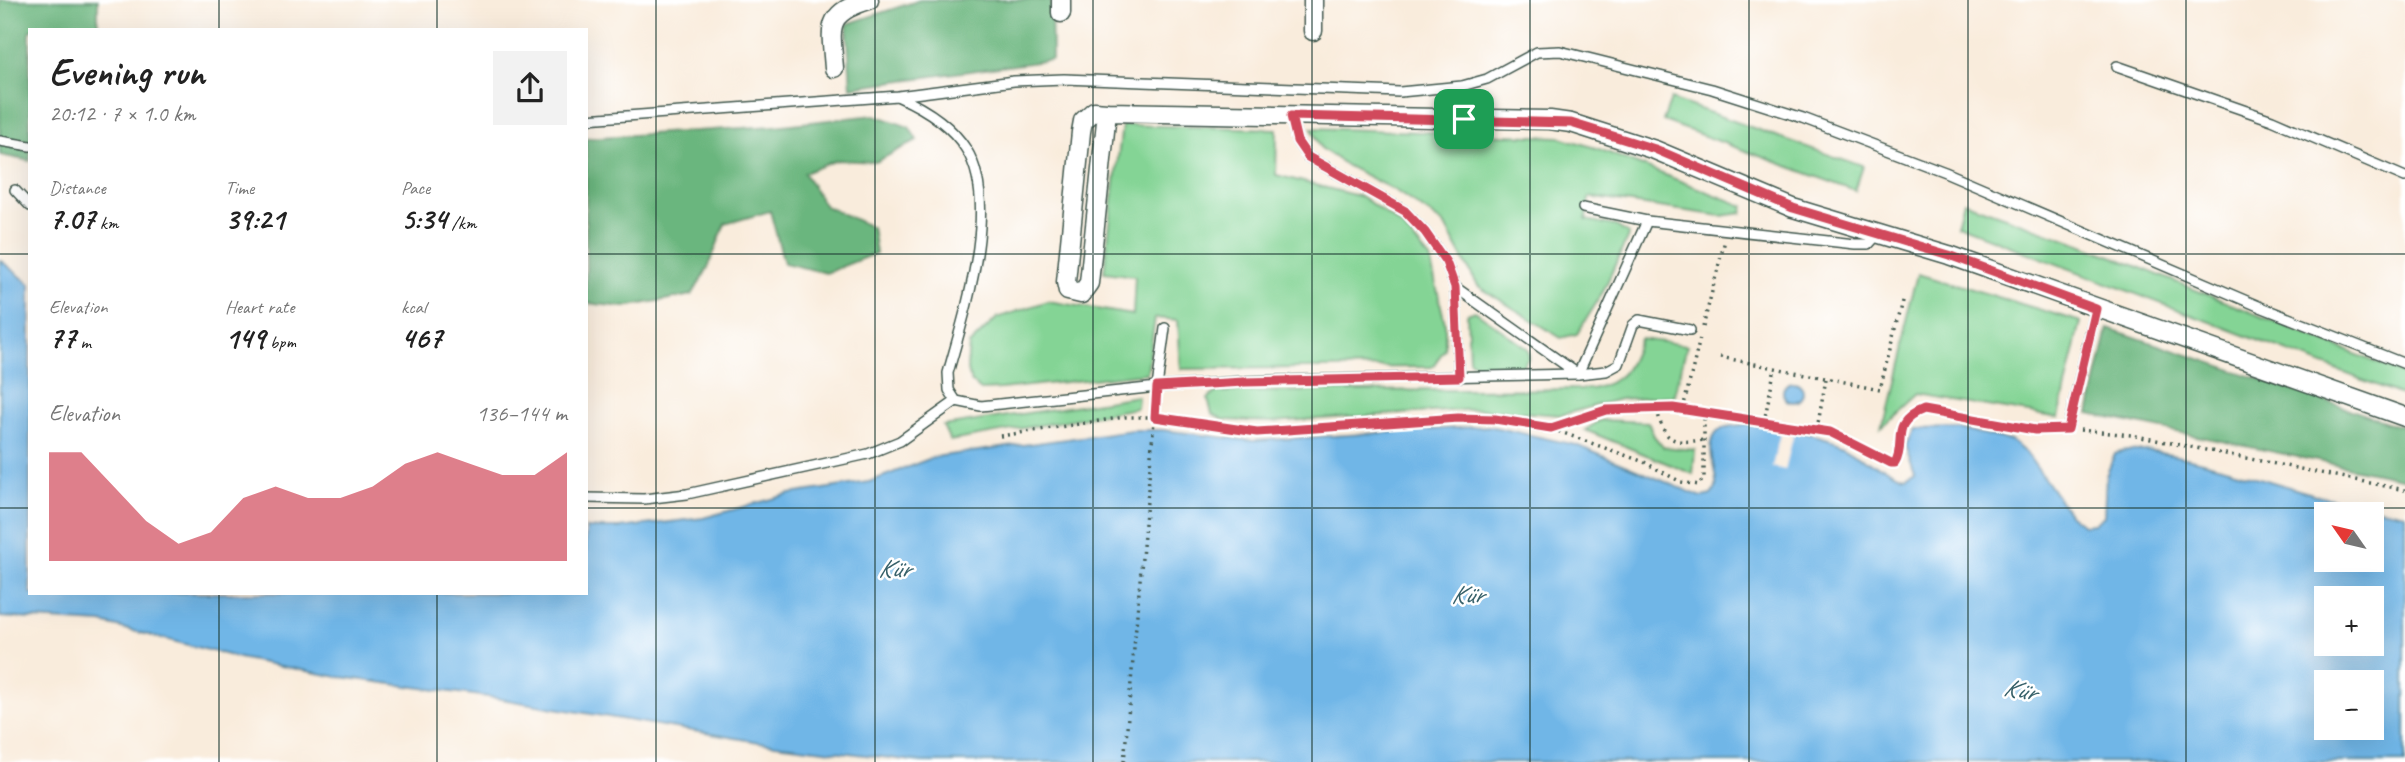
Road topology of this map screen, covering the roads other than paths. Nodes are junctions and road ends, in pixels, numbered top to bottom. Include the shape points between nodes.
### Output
1 (869, 0) edge
2 (1313, 0) edge
3 (1312, 31) dead end
4 (2117, 65) dead end
5 (834, 68) dead end
6 (898, 96) junction
7 (1107, 112) junction
8 (1291, 116) junction
9 (588, 119) edge
10 (0, 141) edge
11 (28, 146) edge
12 (2405, 177) edge
13 (15, 190) dead end
14 (28, 204) edge
15 (1583, 208) dead end
16 (1647, 221) junction
17 (1878, 234) junction
18 (1455, 287) junction
19 (2096, 309) junction
20 (1165, 328) dead end
21 (1690, 330) dead end
22 (2405, 364) edge
23 (1578, 374) junction
24 (1459, 377) junction
25 (1157, 387) junction
26 (956, 401) junction
27 (2405, 417) edge
28 (2068, 429) road end
29 (588, 498) edge

1 - 5 street via 845,7 836,15 831,28
2 - 3 street
4 - 12 lane via 2272,120
6 - 9 lane
6 - 22 lane via 1063,79 1400,92 1462,86 1487,79 1537,52 1560,51 1712,89 1803,118 1945,172
6 - 26 lane via 949,129 967,150 977,180 977,246 948,373 949,390
7 - 7 street via 1088,115 1081,132 1066,282 1068,291 1075,294 1081,294 1089,283
7 - 8 street
8 - 17 street via 1571,123 1655,149 1793,208
8 - 18 lane via 1297,141 1308,157 1405,211 1446,262
10 - 11 lane
13 - 14 lane
15 - 16 lane
16 - 17 lane via 1855,244 1869,244
16 - 23 lane
17 - 19 street
18 - 23 lane
18 - 24 lane
19 - 27 street
19 - 28 lane
20 - 25 lane
21 - 23 lane via 1639,320 1619,364 1606,371
23 - 24 lane
24 - 25 lane
25 - 26 lane via 981,406
26 - 29 lane via 900,441 868,453 687,494

